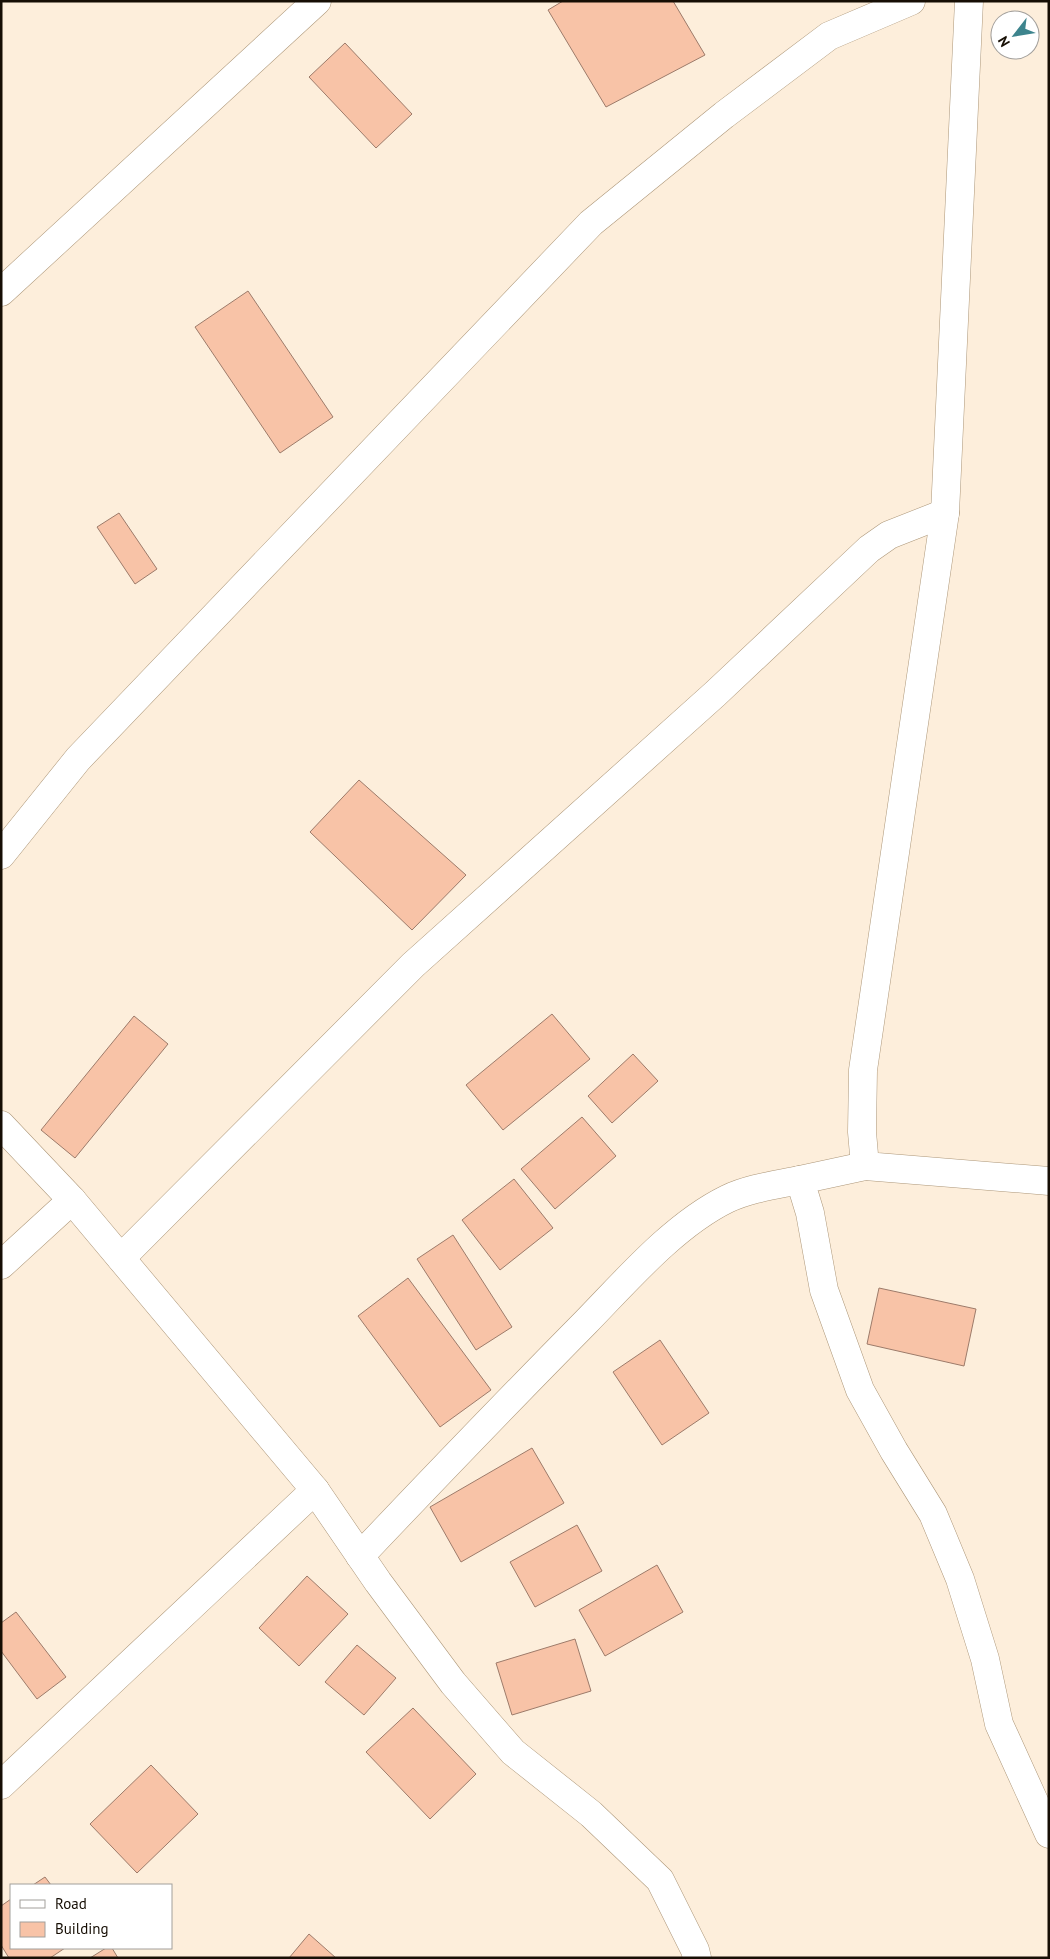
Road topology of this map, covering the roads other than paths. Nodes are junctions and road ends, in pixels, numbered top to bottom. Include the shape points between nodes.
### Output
1 (317, 1) edge
2 (911, 1) edge
3 (969, 1) edge
4 (1, 292) edge
5 (945, 513) junction
6 (1, 855) edge
7 (1, 1125) edge
8 (865, 1166) junction
9 (800, 1180) junction
10 (1049, 1181) edge
11 (72, 1200) junction
12 (121, 1258) junction
13 (1, 1265) edge
14 (315, 1490) junction
15 (360, 1556) junction
16 (1, 1785) edge
17 (1049, 1834) edge
18 (697, 1958) edge

1 - 4 street
2 - 6 street via 830,36 724,115 591,223 78,759
3 - 5 street
5 - 8 street via 863,1070
5 - 12 street via 889,535 855,562 715,694 413,965
7 - 11 street
8 - 9 street
8 - 10 street
9 - 15 street via 753,1189 728,1198 687,1223 630,1276
9 - 17 street via 810,1213 824,1290 860,1390 933,1514 960,1579 985,1659 1000,1724
11 - 12 street
11 - 13 street
12 - 14 street
14 - 15 street
14 - 16 street
15 - 18 street via 453,1683 513,1752 591,1814 660,1880 696,1950

